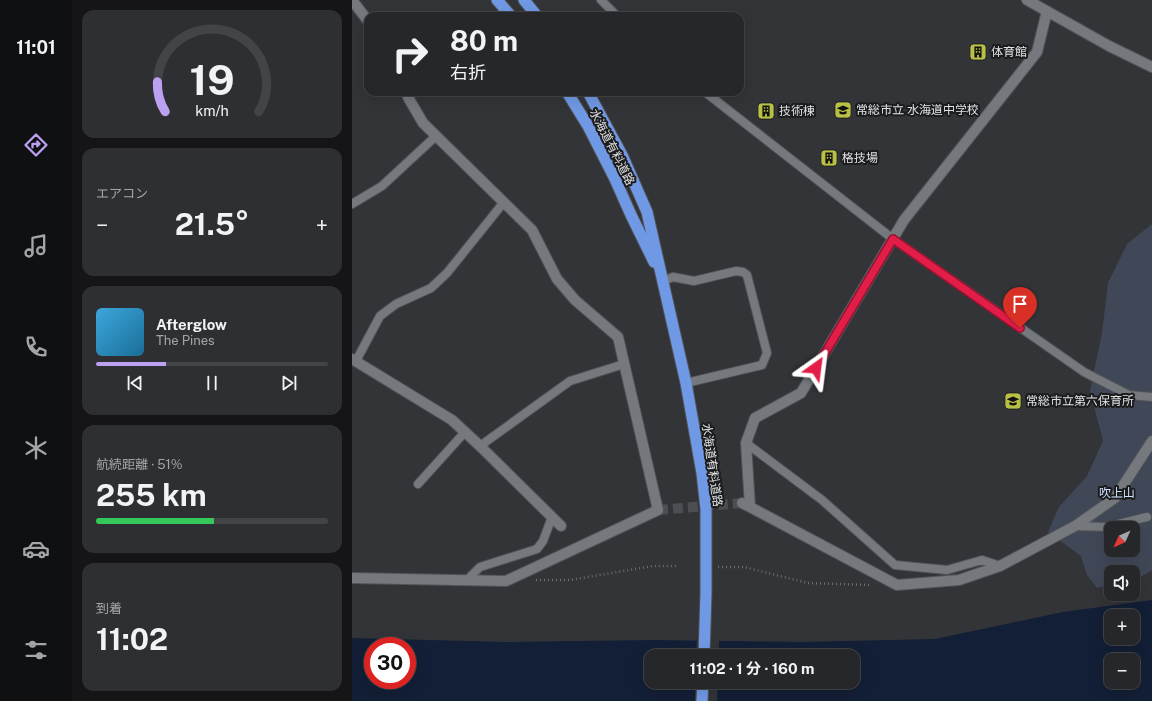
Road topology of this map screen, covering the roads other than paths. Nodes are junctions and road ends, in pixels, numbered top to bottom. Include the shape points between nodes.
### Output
1 (352, 0) edge
2 (497, 0) edge
3 (524, 0) edge
4 (600, 0) edge
5 (1027, 0) edge
6 (1047, 11) junction
7 (508, 12) edge
8 (534, 12) edge
9 (613, 12) edge
10 (364, 16) edge
11 (1152, 67) edge
12 (408, 96) edge
13 (569, 96) edge
14 (590, 96) edge
15 (710, 96) edge
16 (436, 136) junction
17 (504, 202) junction
18 (352, 204) edge
19 (893, 239) junction
20 (663, 280) junction
21 (354, 360) edge
22 (624, 364) junction
23 (686, 383) junction
24 (1152, 397) edge
25 (465, 432) junction
26 (1152, 441) edge
27 (746, 443) junction
28 (480, 446) junction
29 (418, 484) dead end
30 (552, 517) junction
31 (1147, 517) dead end
32 (561, 526) dead end
33 (1076, 526) junction
34 (1000, 566) junction
35 (352, 578) edge
36 (466, 581) junction
37 (704, 649) edge
38 (703, 689) edge
39 (702, 701) edge

1 - 10 street
2 - 7 highway
3 - 8 highway
4 - 9 lane
5 - 6 street
6 - 11 street via 1108,46
6 - 19 street via 1036,52 904,220
12 - 16 street via 422,123
13 - 20 highway, 水海道有料道路 via 615,178
14 - 20 highway, 水海道有料道路 via 622,155 647,212
15 - 19 lane
16 - 17 street
16 - 18 lane via 382,186
17 - 21 lane via 447,274 431,288 396,304 380,316
17 - 22 street via 532,230 557,279 575,300 618,337
19 - 24 lane via 1084,372 1129,396
19 - 27 street via 800,393 755,418
20 - 23 highway, 水海道有料道路
20 - 23 lane via 673,277 694,281 736,271 743,272 747,275 767,353 762,365
21 - 25 street via 452,420
22 - 28 lane via 570,381
22 - 36 street via 658,510 506,581
23 - 37 highway, 水海道有料道路 via 706,509
25 - 28 street
25 - 29 lane
26 - 33 street via 1115,498
27 - 34 lane via 822,500 895,564 947,570 982,560
27 - 34 street via 746,505 897,585 959,580
28 - 30 street
30 - 32 street
30 - 36 lane via 543,541 537,549 480,567
31 - 33 lane via 1106,526
33 - 34 street
35 - 36 street
38 - 39 highway

